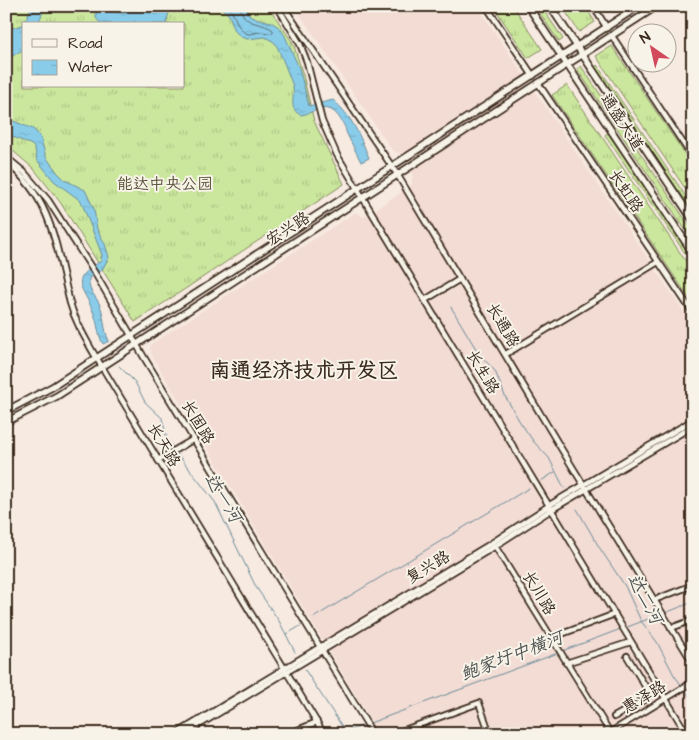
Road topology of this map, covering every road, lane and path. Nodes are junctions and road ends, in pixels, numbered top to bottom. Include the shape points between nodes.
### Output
1 (277, 6) edge
2 (283, 6) edge
3 (486, 6) edge
4 (528, 6) edge
5 (550, 6) edge
6 (593, 6) edge
7 (639, 6) edge
8 (657, 6) edge
9 (607, 28) junction
10 (612, 36) junction
11 (578, 47) junction
12 (582, 55) junction
13 (563, 57) junction
14 (567, 64) junction
15 (533, 76) junction
16 (538, 83) junction
17 (6, 157) edge
18 (693, 158) edge
19 (6, 162) edge
20 (392, 166) junction
21 (397, 174) junction
22 (357, 190) junction
23 (362, 197) junction
24 (693, 220) edge
25 (693, 253) edge
26 (658, 262) junction
27 (460, 279) junction
28 (425, 300) junction
29 (693, 313) edge
30 (132, 336) junction
31 (137, 343) junction
32 (506, 354) junction
33 (96, 358) junction
34 (101, 366) junction
35 (6, 411) edge
36 (693, 420) edge
37 (6, 422) edge
38 (693, 426) edge
39 (194, 439) junction
40 (158, 460) junction
41 (585, 487) junction
42 (550, 508) junction
43 (494, 544) junction
44 (693, 585) edge
45 (655, 601) junction
46 (614, 614) junction
47 (693, 620) edge
48 (670, 626) junction
49 (551, 638) junction
50 (632, 642) junction
51 (322, 649) junction
52 (627, 656) dead end
53 (566, 663) junction
54 (693, 663) edge
55 (286, 670) junction
56 (693, 682) edge
57 (666, 699) junction
58 (631, 708) junction
59 (637, 716) junction
60 (614, 717) dead end
61 (318, 722) junction
62 (324, 732) edge
63 (372, 732) edge
64 (609, 733) edge
65 (176, 734) edge
66 (184, 734) edge
67 (288, 734) edge
68 (393, 734) edge
69 (490, 734) edge
70 (687, 734) edge

1 - 22 street, 长生路 via 304,53 328,137
2 - 20 street, 长通路
3 - 15 street
4 - 13 main road, 通盛大道
5 - 11 main road, 通盛大道
6 - 9 street
7 - 9 main road, 宏兴路
8 - 10 main road, 宏兴路
9 - 11 main road, 宏兴路
10 - 12 main road, 宏兴路
10 - 18 street
11 - 12 main road, 通盛大道
11 - 13 main road, 宏兴路
12 - 14 main road, 宏兴路
12 - 24 main road, 通盛大道
13 - 14 main road, 通盛大道
13 - 15 main road, 宏兴路
14 - 16 main road, 宏兴路
14 - 25 main road, 通盛大道
15 - 20 main road, 宏兴路
16 - 21 main road, 宏兴路
16 - 26 street, 长虹路
17 - 30 street, 长固路 via 48,200
19 - 33 street, 长天路 via 30,186 43,205 62,263 70,304
20 - 21 street, 长通路
20 - 22 main road, 宏兴路
21 - 23 main road, 宏兴路
21 - 27 street, 长通路
22 - 23 street, 长生路
22 - 30 main road, 宏兴路
23 - 28 street, 长生路
23 - 31 main road, 宏兴路
26 - 29 street, 长虹路
26 - 32 street
27 - 28 street
27 - 32 street, 长通路
28 - 42 street, 长生路
30 - 31 street, 长固路
30 - 33 main road, 宏兴路
31 - 34 main road, 宏兴路
31 - 39 street, 长固路
32 - 41 street, 长通路
33 - 34 street, 长天路
33 - 35 main road, 宏兴路 via 52,387
34 - 37 main road, 宏兴路 via 57,396
34 - 40 street, 长天路
36 - 41 street, 复兴路
38 - 41 street, 复兴路
39 - 40 street
39 - 51 street, 长固路
40 - 55 street, 长天路
41 - 42 street, 复兴路
41 - 45 street, 长通路
42 - 43 street, 复兴路
42 - 46 street, 长生路
43 - 49 street, 长川路
43 - 51 street, 复兴路
44 - 45 street
45 - 48 street, 长通路
46 - 49 street
46 - 50 street, 长生路
47 - 48 street
48 - 54 street, 长通路
49 - 53 street, 长川路
50 - 53 street
50 - 57 street, 长生路
51 - 55 street, 复兴路
51 - 63 street, 长固路
52 - 58 street via 648,691 646,699
53 - 64 street, 长川路
55 - 61 street, 长天路
55 - 65 street, 复兴路
55 - 66 street, 复兴路
56 - 57 street, 惠泽路
57 - 59 street, 惠泽路
57 - 70 street, 长生路
58 - 59 street
58 - 60 street
59 - 64 street, 惠泽路
61 - 62 street, 长天路
61 - 67 street
68 - 69 street via 479,703

